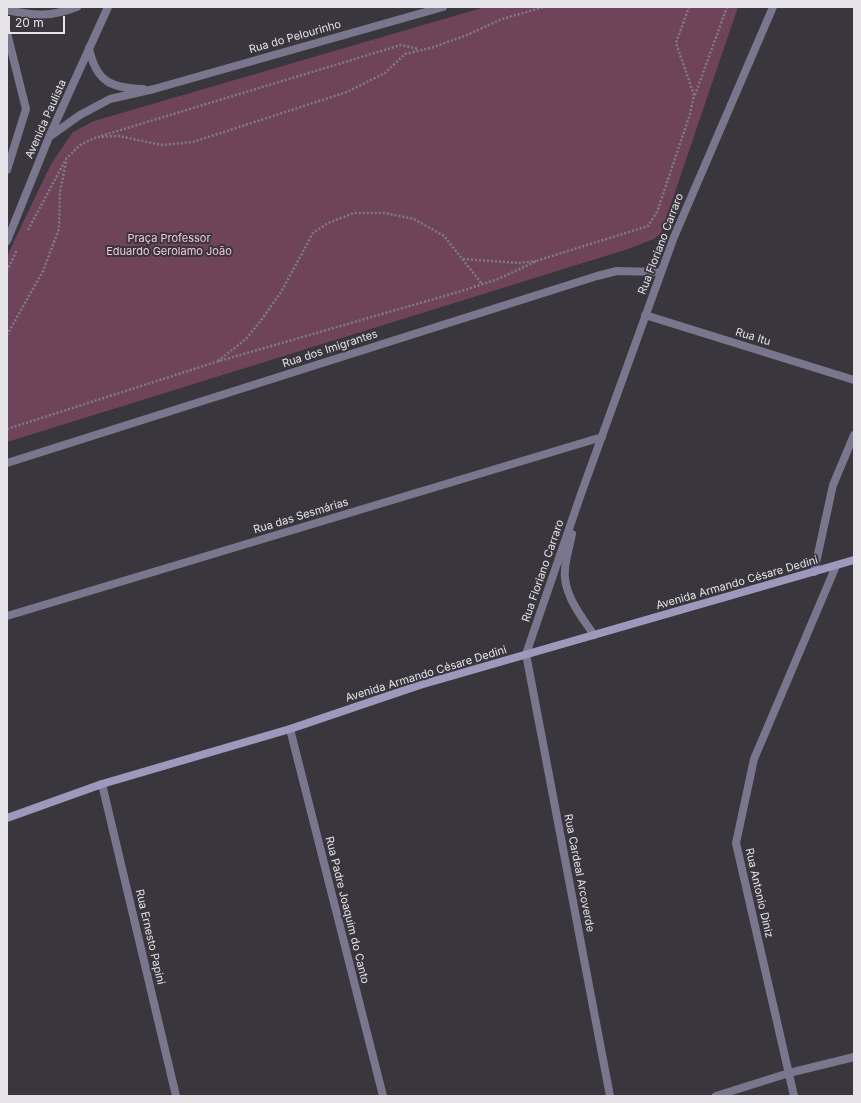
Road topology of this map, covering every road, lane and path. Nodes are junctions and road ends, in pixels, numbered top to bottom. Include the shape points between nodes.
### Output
1 (77, 7) edge
2 (108, 7) edge
3 (443, 7) edge
4 (544, 7) edge
5 (688, 7) edge
6 (727, 7) edge
7 (773, 7) edge
8 (7, 10) edge
9 (7, 33) edge
10 (89, 48) junction
11 (419, 49) junction
12 (154, 89) junction
13 (694, 95) junction
14 (49, 137) junction
15 (97, 137) junction
16 (66, 159) junction
17 (7, 170) edge
18 (25, 236) dead end
19 (7, 240) edge
20 (18, 249) dead end
21 (462, 258) junction
22 (539, 260) junction
23 (7, 271) edge
24 (661, 272) junction
25 (482, 284) junction
26 (645, 315) junction
27 (7, 334) edge
28 (216, 362) junction
29 (854, 380) edge
30 (7, 429) edge
31 (854, 435) edge
32 (602, 437) junction
33 (7, 463) edge
34 (581, 494) junction
35 (854, 560) edge
36 (836, 566) junction
37 (814, 572) junction
38 (7, 616) edge
39 (594, 635) junction
40 (526, 654) junction
41 (290, 729) junction
42 (102, 784) junction
43 (7, 818) edge
44 (854, 1057) edge
45 (789, 1073) junction
46 (176, 1096) edge
47 (383, 1096) edge
48 (610, 1096) edge
49 (716, 1096) edge
50 (794, 1096) edge

1 - 8 street via 51,15 27,15
2 - 10 street, Avenida Paulista
3 - 12 street, Rua do Pelourinho
4 - 11 path via 502,19 434,47
5 - 13 path via 676,44
6 - 13 path
7 - 24 street, Rua Floriano Carraro
9 - 17 street, Avenida Paulista via 26,109
10 - 12 street, Rua do Pelourinho via 93,64 101,76 112,85
10 - 14 street, Avenida Paulista
11 - 15 path via 401,45
11 - 15 path via 405,54 385,72 347,92 193,142 162,145 119,136
12 - 14 street, Rua do Pelourinho via 110,99 80,115
13 - 22 path via 657,212 648,226
14 - 19 street, Avenida Paulista
15 - 16 path via 80,145
16 - 18 path
16 - 27 path via 60,192 59,229 43,271
20 - 23 path
21 - 22 path via 519,262
21 - 25 path
21 - 28 path via 444,236 414,219 384,213 354,213 313,233 281,292 246,339
22 - 25 path
24 - 26 street, Rua Floriano Carraro
24 - 33 street, Rua dos Imigrantes via 617,270
25 - 28 path
26 - 29 street, Rua Itu
26 - 32 street, Rua Floriano Carraro
28 - 30 path
31 - 37 street via 833,485
32 - 34 street, Rua Floriano Carraro
32 - 38 street, Rua das Sesmárias
34 - 39 street, Rua Floriano Carraro via 564,568 567,587 575,606
34 - 40 street, Rua Floriano Carraro
35 - 36 street, Avenida Armando Césare Dedini
36 - 37 street, Avenida Armando Césare Dedini
36 - 45 street, Rua Antonio Diniz via 754,759 736,843
37 - 39 street, Avenida Armando Césare Dedini
39 - 40 street, Avenida Armando Césare Dedini
40 - 41 street, Avenida Armando Césare Dedini via 420,685
40 - 48 street, Rua Cardeal Arcoverde
41 - 42 street, Avenida Armando Césare Dedini
41 - 47 street, Rua Padre Joaquim do Canto
42 - 43 street, Avenida Armando Césare Dedini
42 - 46 street, Rua Ernesto Papini
44 - 45 street
45 - 49 street
45 - 50 street, Rua Antonio Diniz

